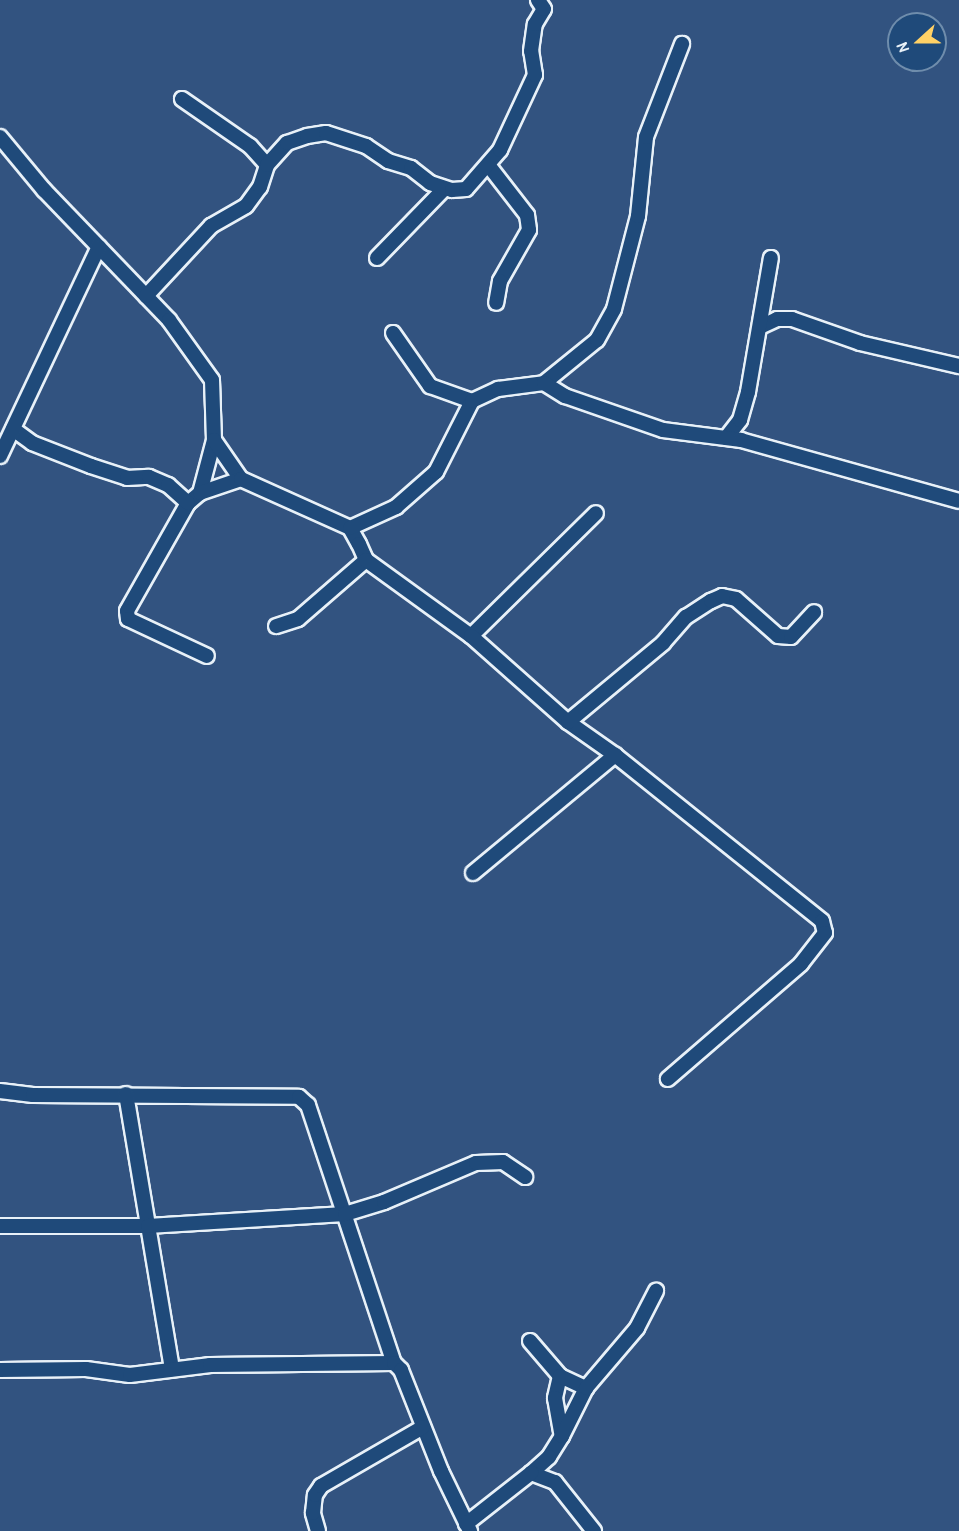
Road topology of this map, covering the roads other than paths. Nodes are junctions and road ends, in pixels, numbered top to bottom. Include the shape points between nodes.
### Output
1 (538, 0) edge
2 (682, 44) dead end
3 (182, 99) dead end
4 (0, 137) edge
5 (267, 165) junction
6 (489, 166) junction
7 (444, 189) junction
8 (99, 247) junction
9 (377, 258) dead end
10 (771, 258) dead end
11 (146, 296) junction
12 (496, 303) dead end
13 (760, 327) junction
14 (393, 333) dead end
15 (959, 366) edge
16 (544, 383) junction
17 (472, 401) junction
18 (13, 429) junction
19 (726, 438) junction
20 (214, 440) junction
21 (0, 456) edge
22 (241, 479) junction
23 (200, 493) junction
24 (959, 501) edge
25 (188, 503) junction
26 (596, 513) dead end
27 (350, 528) junction
28 (366, 560) junction
29 (814, 612) dead end
30 (276, 626) dead end
31 (471, 636) junction
32 (207, 656) dead end
33 (568, 722) junction
34 (615, 755) junction
35 (473, 873) dead end
36 (668, 1080) dead end
37 (0, 1091) edge
38 (126, 1094) junction
39 (525, 1177) dead end
40 (345, 1214) junction
41 (0, 1226) edge
42 (148, 1226) junction
43 (656, 1291) dead end
44 (530, 1341) dead end
45 (394, 1363) junction
46 (172, 1369) junction
47 (0, 1370) edge
48 (560, 1376) junction
49 (586, 1388) junction
50 (423, 1427) junction
51 (562, 1437) junction
52 (531, 1473) junction
53 (468, 1528) edge
54 (318, 1531) edge
55 (594, 1531) edge

1 - 6 street via 544,9 535,24 531,51 535,75 501,150
2 - 16 street via 646,137 638,216 614,309 597,340
3 - 5 street via 250,146
4 - 8 street
5 - 7 street via 286,143 326,134 366,146
5 - 11 street via 260,187 246,206 204,233
6 - 7 street via 465,189
6 - 12 street via 527,215 529,230 500,281
7 - 9 street
8 - 11 street
8 - 18 street
10 - 13 street
11 - 20 street via 207,369 212,380
13 - 15 street via 777,319 792,319 860,343
13 - 19 street via 740,420
14 - 17 street via 430,386
16 - 17 street via 498,389
16 - 19 street via 565,396 663,430
17 - 27 street via 436,472 396,507
18 - 21 street
18 - 25 street via 32,443 91,466 127,478 149,477 168,485
19 - 24 street
20 - 22 street
20 - 23 street
22 - 23 street
22 - 27 street
23 - 25 street
25 - 32 street via 127,611 128,619
26 - 31 street
27 - 28 street
28 - 30 street via 298,620
28 - 31 street
29 - 33 street via 791,637 778,636 736,599 722,596 686,617 663,643
31 - 33 street
33 - 34 street
34 - 35 street
34 - 36 street via 812,910 822,921 825,933 801,964
37 - 38 street
38 - 40 street via 298,1097 308,1105
38 - 42 street
39 - 40 street via 503,1162 477,1163
40 - 42 street
40 - 45 street
41 - 42 street
42 - 46 street
43 - 49 street via 637,1328
44 - 48 street
45 - 46 street
45 - 50 street via 401,1370
46 - 47 street via 130,1375 86,1369
48 - 49 street
48 - 51 street via 555,1398
49 - 51 street
50 - 53 street
50 - 54 street via 321,1486 315,1495 313,1513
51 - 52 street via 549,1457
52 - 53 street
52 - 55 street via 555,1482

